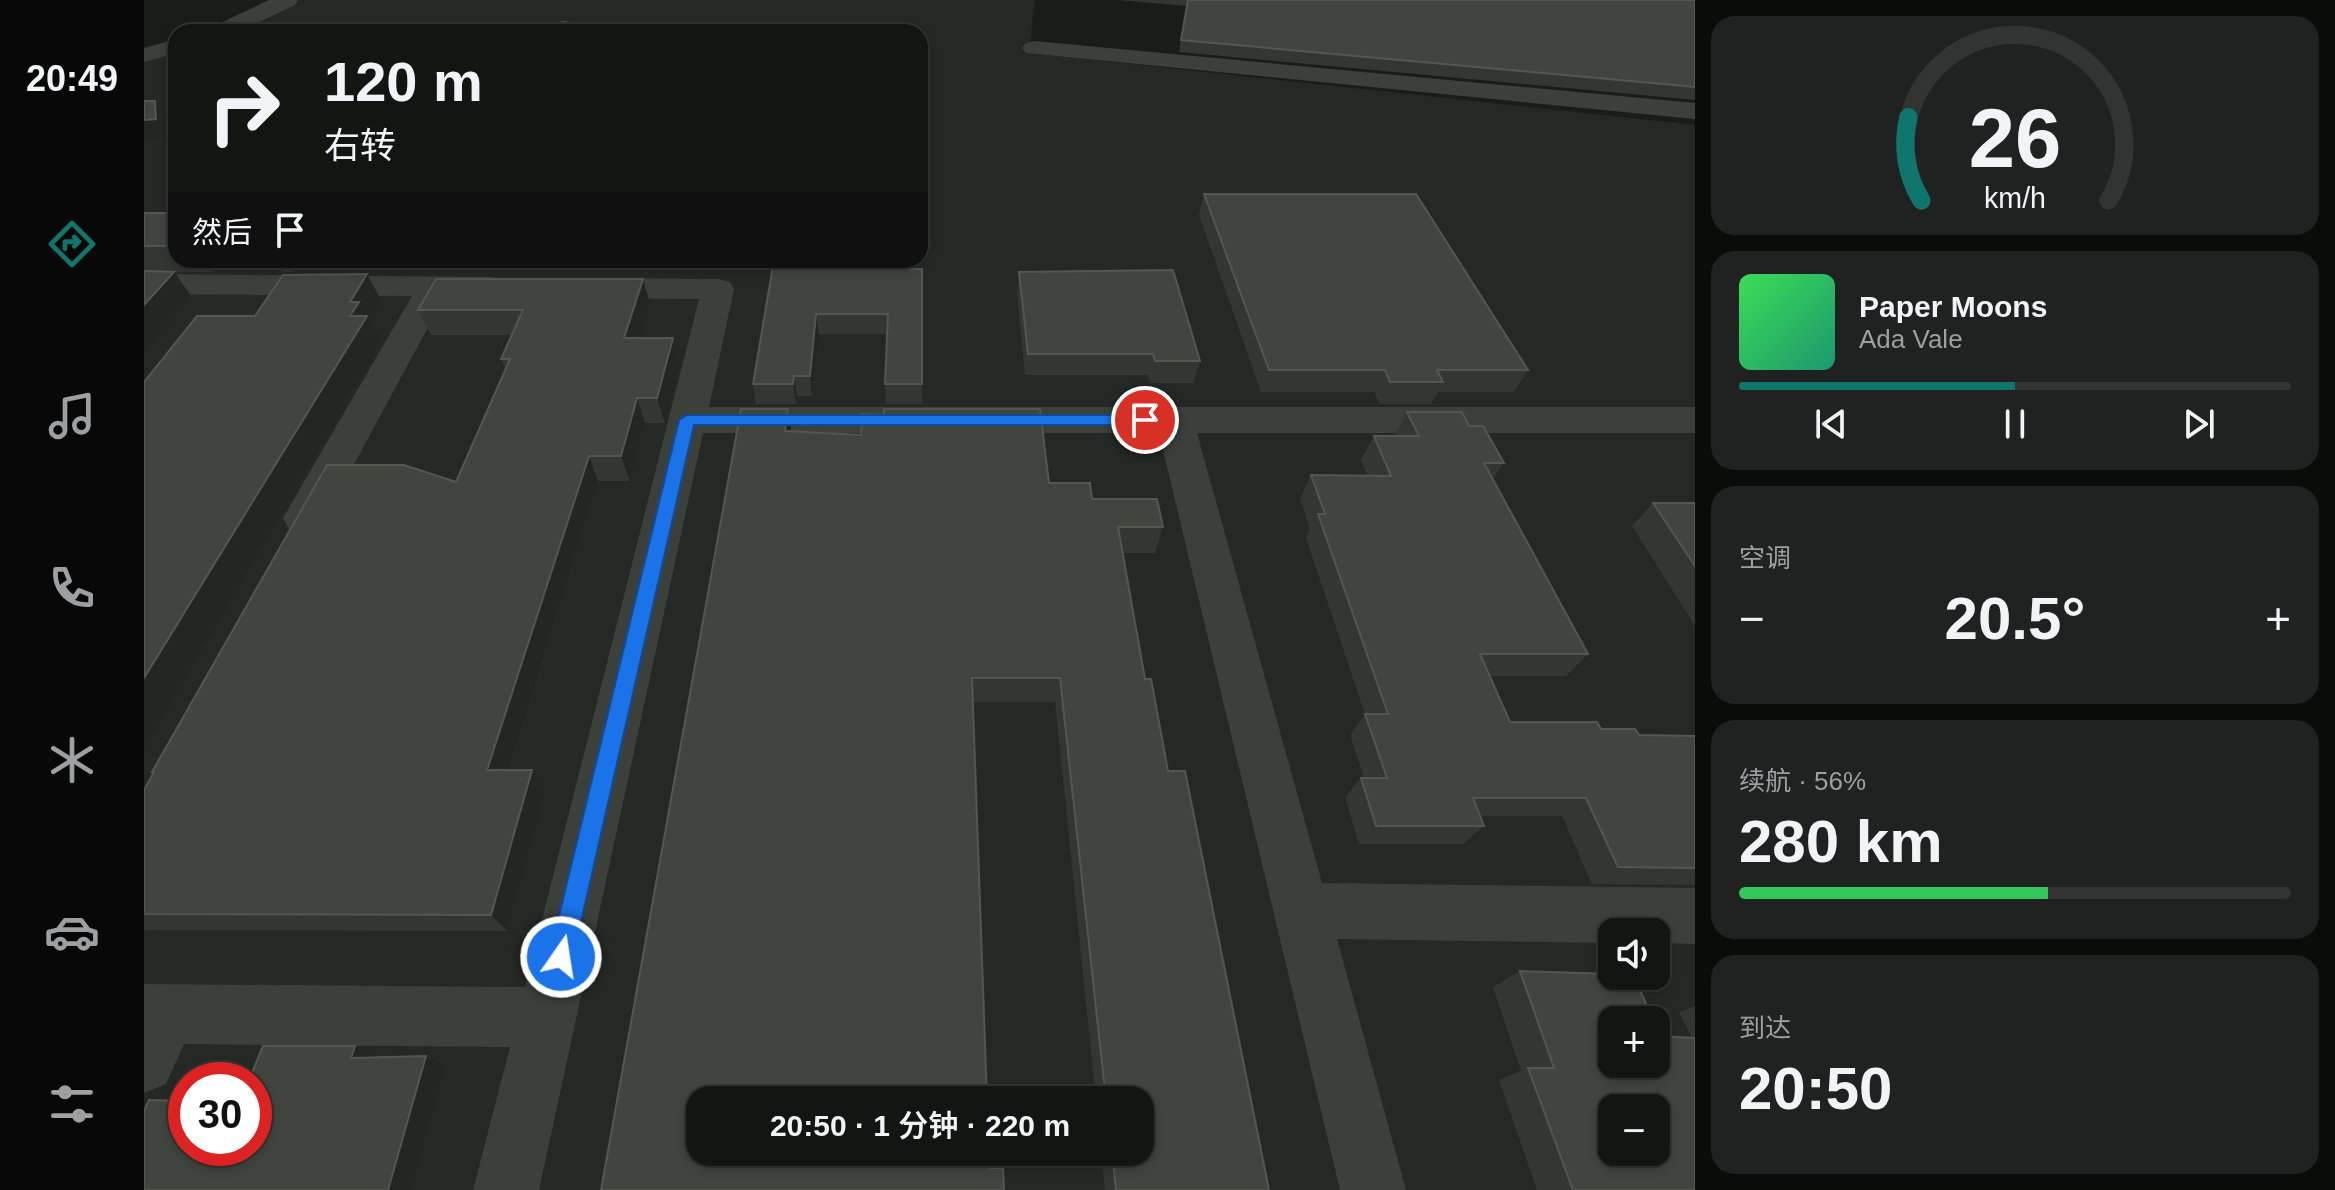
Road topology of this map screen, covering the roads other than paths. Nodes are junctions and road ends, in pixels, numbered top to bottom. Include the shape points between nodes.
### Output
1 (287, 0) edge
2 (237, 24) edge
3 (168, 48) edge
4 (1034, 48) dead end
5 (144, 55) edge
6 (1695, 111) edge
7 (144, 284) edge
8 (434, 286) junction
9 (687, 420) junction
10 (1175, 420) junction
11 (1681, 420) edge
12 (1695, 457) edge
13 (289, 545) edge
14 (1301, 911) junction
15 (1695, 916) edge
16 (547, 1017) junction
17 (152, 1030) edge
18 (506, 1190) edge
19 (1373, 1190) edge

1 - 2 street
3 - 5 street
4 - 6 street
7 - 8 street
8 - 9 street via 718,289
8 - 13 street
9 - 10 street
9 - 16 street
10 - 11 street
10 - 14 street
11 - 12 street
14 - 15 street
14 - 19 street
16 - 17 street
16 - 18 street

